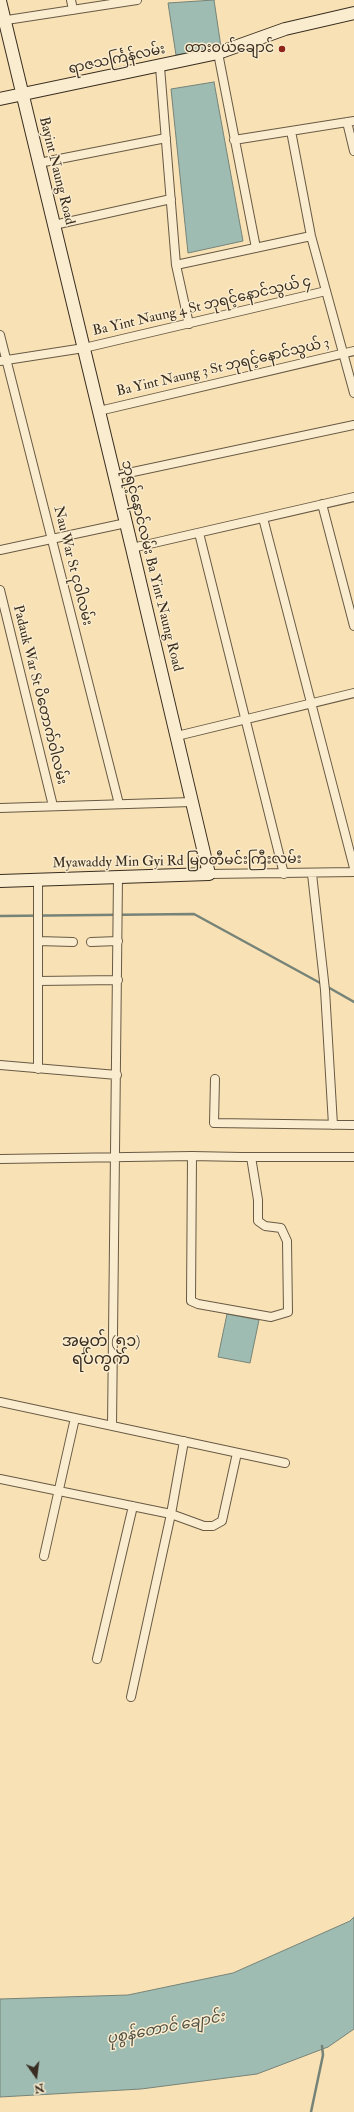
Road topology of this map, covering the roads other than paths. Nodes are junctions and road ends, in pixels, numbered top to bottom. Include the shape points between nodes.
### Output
1 (71, 0) edge
2 (134, 0) edge
3 (0, 1) edge
4 (73, 10) junction
5 (354, 13) edge
6 (2, 21) edge
7 (218, 53) junction
8 (160, 67) junction
9 (21, 95) junction
10 (0, 99) edge
11 (350, 121) edge
12 (292, 131) junction
13 (166, 138) junction
14 (234, 140) junction
15 (354, 151) edge
16 (39, 163) junction
17 (171, 199) junction
18 (54, 225) junction
19 (311, 236) junction
20 (256, 248) junction
21 (176, 265) junction
22 (326, 291) junction
23 (189, 324) junction
24 (0, 335) edge
25 (84, 348) junction
26 (354, 351) edge
27 (344, 353) junction
28 (3, 360) edge
29 (354, 392) edge
30 (99, 411) junction
31 (354, 425) edge
32 (114, 476) junction
33 (354, 496) edge
34 (322, 504) junction
35 (263, 518) junction
36 (126, 523) junction
37 (198, 533) junction
38 (52, 539) junction
39 (132, 548) junction
40 (0, 550) edge
41 (0, 590) edge
42 (354, 626) edge
43 (354, 693) edge
44 (311, 704) junction
45 (246, 720) junction
46 (177, 736) junction
47 (191, 796) junction
48 (119, 804) junction
49 (53, 806) junction
50 (0, 808) edge
51 (354, 868) edge
52 (354, 872) edge
53 (209, 874) junction
54 (284, 874) junction
55 (312, 874) junction
56 (118, 877) junction
57 (38, 880) junction
58 (0, 881) edge
59 (38, 941) junction
60 (118, 941) junction
61 (73, 942) dead end
62 (91, 942) dead end
63 (118, 980) junction
64 (38, 981) junction
65 (0, 1065) edge
66 (38, 1068) junction
67 (117, 1075) junction
68 (215, 1079) dead end
69 (333, 1125) junction
70 (354, 1125) edge
71 (116, 1156) junction
72 (192, 1156) junction
73 (251, 1157) junction
74 (354, 1157) edge
75 (0, 1159) edge
76 (0, 1402) edge
77 (75, 1418) junction
78 (112, 1426) junction
79 (184, 1441) junction
80 (237, 1453) junction
81 (285, 1463) dead end
82 (0, 1479) edge
83 (58, 1490) junction
84 (133, 1506) junction
85 (171, 1514) junction
86 (44, 1556) dead end
87 (97, 1659) dead end
88 (132, 1697) dead end

1 - 4 street
2 - 4 street
3 - 6 main road, Bayint Naung Road
4 - 6 street
5 - 7 main road, ရာဇသင်္ကြန်လမ်း via 285,29
6 - 9 main road, Bayint Naung Road
7 - 8 main road, ရာဇသင်္ကြန်လမ်း
7 - 14 street
8 - 9 main road, ရာဇသင်္ကြန်လမ်း
8 - 13 street
9 - 10 main road, ရာဇသင်္ကြန်လမ်း
9 - 16 main road, Bayint Naung Road
11 - 12 street
11 - 15 street
12 - 14 street
12 - 19 street
13 - 16 street
13 - 17 street
14 - 20 street
16 - 18 main road, Bayint Naung Road
17 - 18 street
17 - 21 street
18 - 25 main road, Bayint Naung Road
19 - 20 street
19 - 22 street
20 - 21 street
21 - 23 street
22 - 23 street, Ba Yint Naung 4 St ဘုရင့်နောင်သွယ် ၄
22 - 27 street
23 - 25 street, Ba Yint Naung 4 St ဘုရင့်နောင်သွယ် ၄
24 - 28 street, Nau War St ငုဝါလမ်း
25 - 28 street, Ba Yint Naung 4 St ဘုရင့်နောင်သွယ် ၄
25 - 30 main road, ဘုရင့်နောင်လမ်း Ba Yint Naung Road
26 - 27 street, Ba Yint Naung 3 St ဘုရင့်နောင်သွယ် 3
27 - 29 street
27 - 30 street, Ba Yint Naung 3 St ဘုရင့်နောင်သွယ် 3
28 - 38 street, Nau War St ငုဝါလမ်း
30 - 32 main road, ဘုရင့်နောင်လမ်း Ba Yint Naung Road
31 - 32 street
32 - 36 main road, ဘုရင့်နောင်လမ်း Ba Yint Naung Road
33 - 34 street
34 - 35 street
34 - 42 street
35 - 37 street
35 - 44 street
36 - 38 street
36 - 39 main road, ဘုရင့်နောင်လမ်း Ba Yint Naung Road
37 - 39 street
37 - 45 street
38 - 40 street
38 - 48 street, Nau War St ငုဝါလမ်း
39 - 46 main road, ဘုရင့်နောင်လမ်း Ba Yint Naung Road
41 - 49 street, Padauk War St ပိတောက်ဝါလမ်း
43 - 44 street
44 - 45 street
44 - 51 street
45 - 46 street
45 - 54 street
46 - 47 main road, ဘုရင့်နောင်လမ်း Ba Yint Naung Road
47 - 48 street
47 - 53 main road, ဘုရင့်နောင်လမ်း Ba Yint Naung Road
48 - 49 street
49 - 50 street
52 - 55 street, Myawaddy Min Gyi Rd မြဝတီမင်းကြီးလမ်း
53 - 54 street, Myawaddy Min Gyi Rd မြဝတီမင်းကြီးလမ်း
53 - 56 main road, Myawaddy Min Gyi Rd မြဝတီမင်းကြီးလမ်း
54 - 55 street, Myawaddy Min Gyi Rd မြဝတီမင်းကြီးလမ်း
55 - 69 street via 325,990
56 - 57 main road, Myawaddy Min Gyi Rd မြဝတီမင်းကြီးလမ်း
56 - 60 street
57 - 58 main road, Myawaddy Min Gyi Rd မြဝတီမင်းကြီးလမ်း
57 - 59 street
59 - 61 street
59 - 64 street
60 - 62 street
60 - 63 street
63 - 64 street
63 - 67 street
64 - 66 street
65 - 66 street
66 - 67 street
67 - 71 street
68 - 69 street via 214,1123
69 - 70 street
71 - 72 street
71 - 75 street
71 - 78 street
72 - 73 street
72 - 73 street via 191,1301 271,1318 288,1312 287,1241 281,1228 265,1226 258,1221 258,1200
73 - 74 street
76 - 77 street
77 - 78 street
77 - 83 street
78 - 79 street
79 - 80 street
79 - 85 street
80 - 81 street
80 - 85 street via 222,1521 212,1526 204,1526
82 - 83 street
83 - 84 street
83 - 86 street
84 - 85 street
84 - 87 street
85 - 88 street

